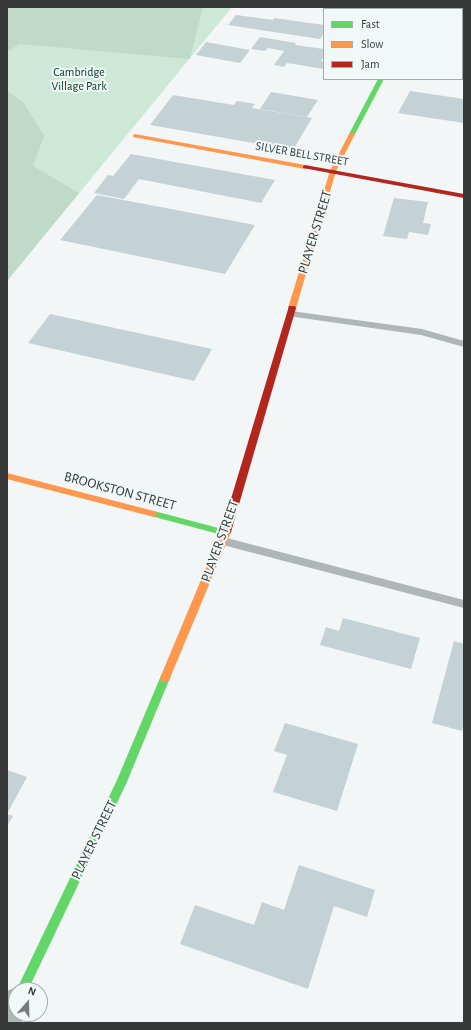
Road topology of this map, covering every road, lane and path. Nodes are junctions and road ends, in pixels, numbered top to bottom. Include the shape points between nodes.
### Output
1 (380, 80) edge
2 (134, 136) dead end
3 (334, 172) junction
4 (464, 196) edge
5 (291, 314) junction
6 (464, 344) edge
7 (7, 476) edge
8 (225, 537) junction
9 (464, 604) edge
10 (26, 982) edge

1 - 3 street, PLAYER STREET
2 - 3 street, SILVER BELL STREET
3 - 4 street, SILVER BELL STREET
3 - 5 street, PLAYER STREET
5 - 6 lane via 422,332
5 - 8 street, PLAYER STREET
7 - 8 street, BROOKSTON STREET
8 - 9 lane
8 - 10 street, PLAYER STREET via 122,781

